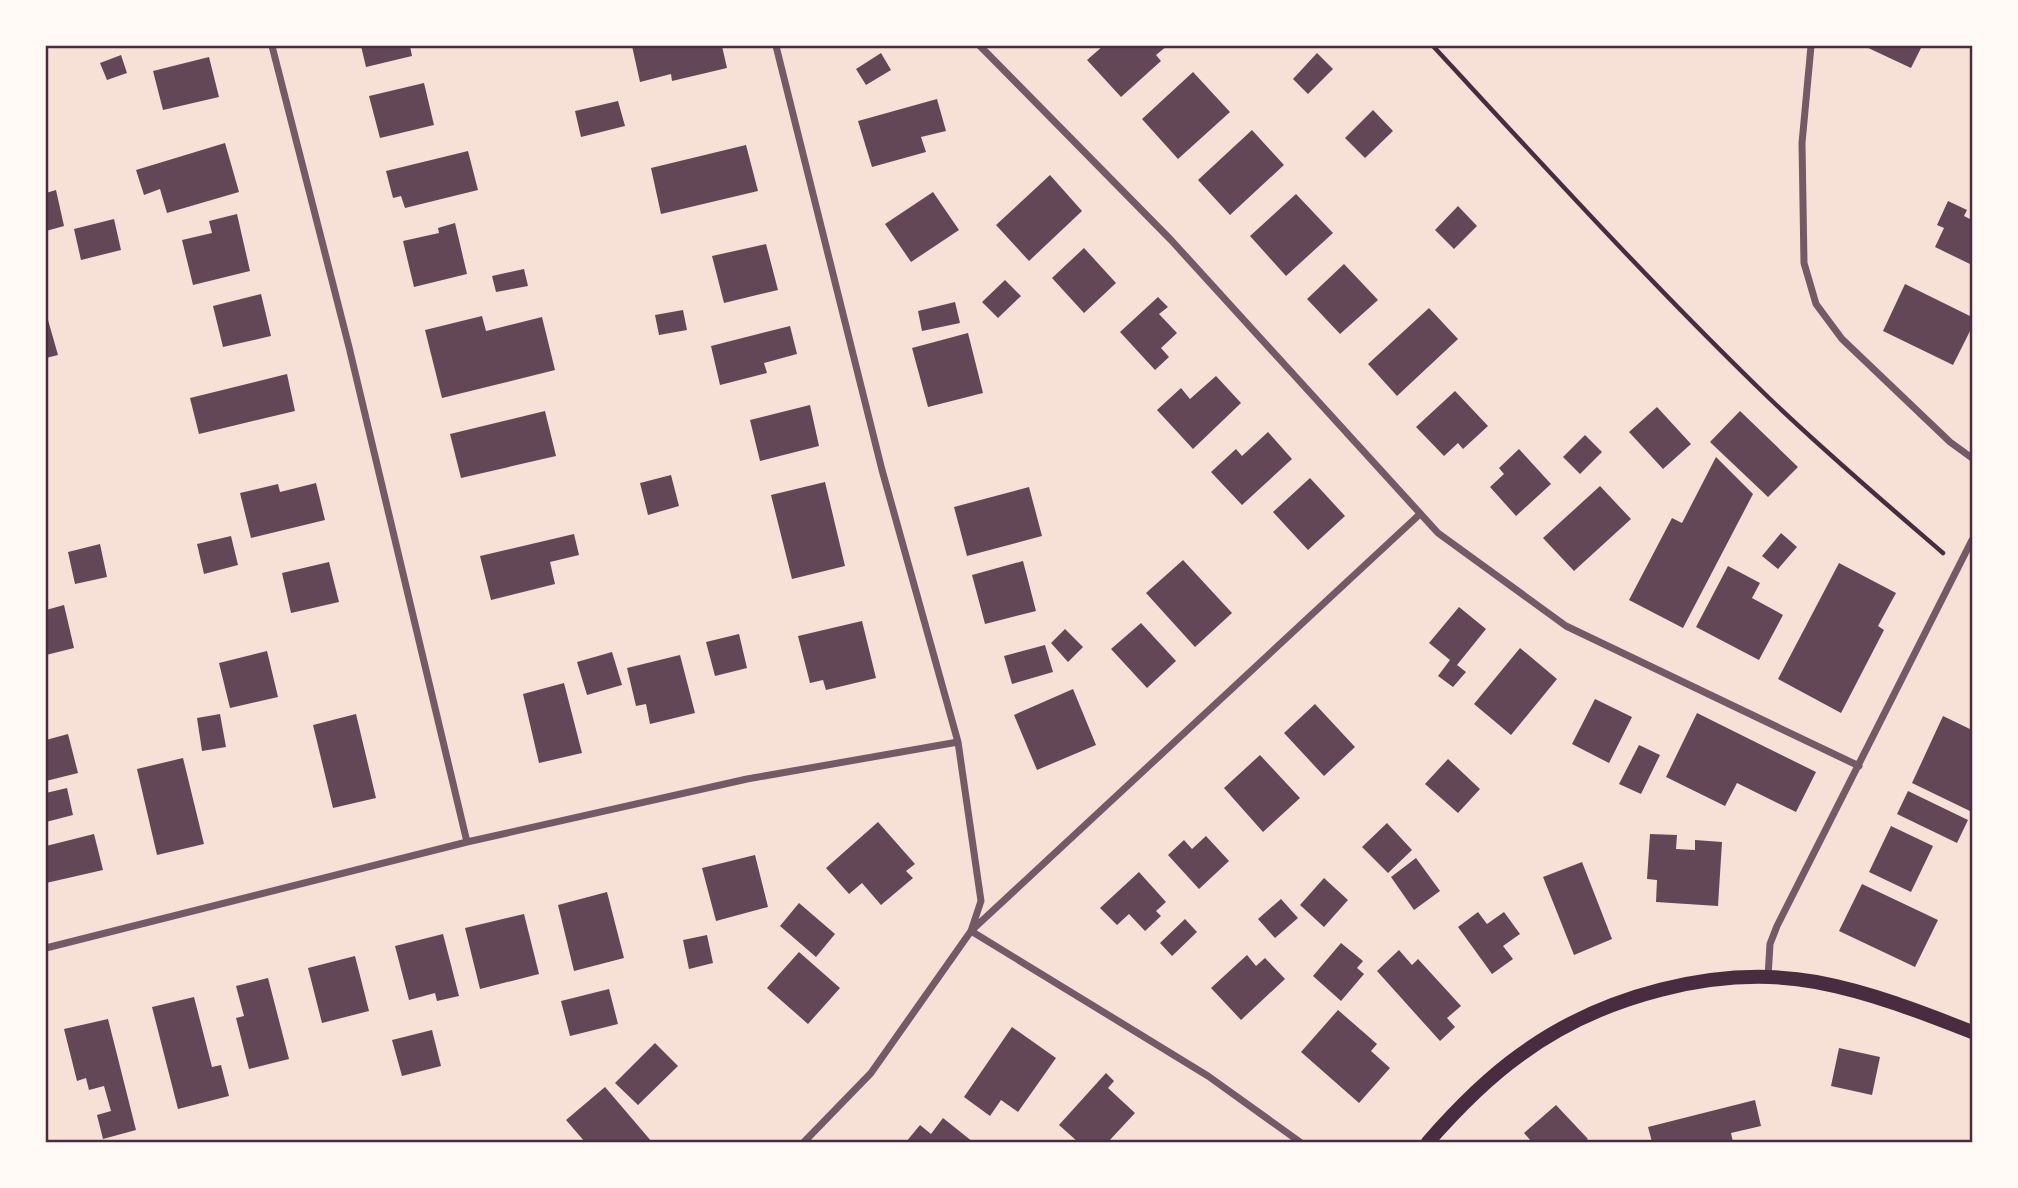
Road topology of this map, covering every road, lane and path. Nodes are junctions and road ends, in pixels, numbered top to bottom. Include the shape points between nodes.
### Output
1 (272, 46) edge
2 (776, 46) edge
3 (980, 46) edge
4 (1433, 46) edge
5 (1811, 46) edge
6 (1972, 458) edge
7 (1420, 514) junction
8 (1972, 540) edge
9 (1959, 567) junction
10 (958, 742) junction
11 (1859, 766) junction
12 (467, 842) junction
13 (971, 931) junction
14 (46, 948) edge
15 (1768, 977) junction
16 (1972, 1032) edge
17 (804, 1143) edge
18 (1300, 1143) edge
19 (1428, 1143) edge

1 - 12 street
2 - 10 street via 882,470
3 - 7 street via 1171,240
4 - 9 path via 1700,330 1832,457
5 - 6 street via 1802,143 1804,263 1816,304 1842,339
7 - 11 street via 1438,533 1566,626
7 - 13 street
8 - 9 street
9 - 11 street
10 - 12 street via 747,779
10 - 13 street via 981,901
11 - 15 street via 1777,926 1770,944
12 - 14 street
13 - 17 street via 872,1073
13 - 18 street via 1208,1076
15 - 16 main road via 1865,993
15 - 19 main road via 1684,984 1601,1010 1522,1053 1459,1107

